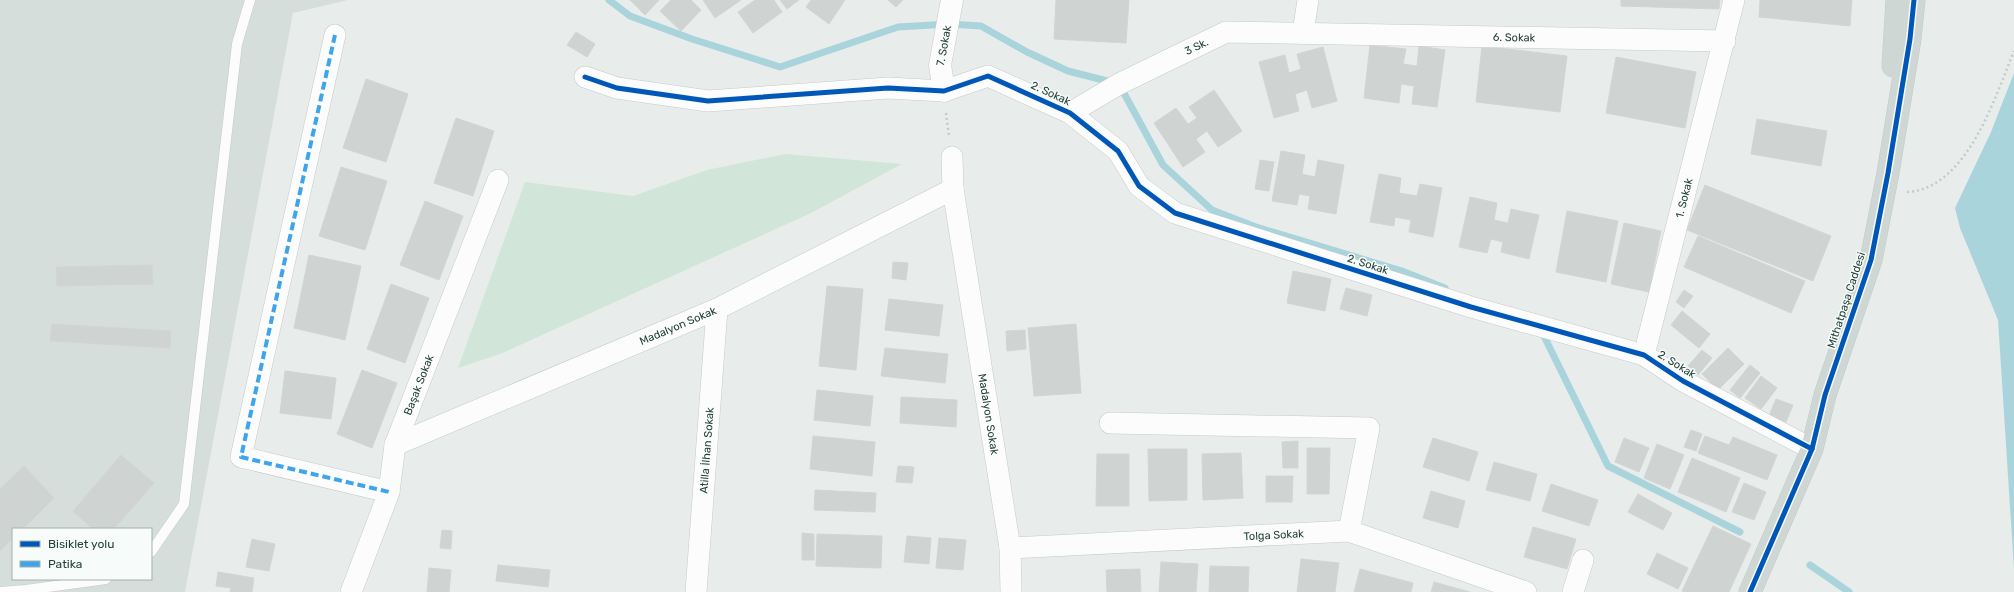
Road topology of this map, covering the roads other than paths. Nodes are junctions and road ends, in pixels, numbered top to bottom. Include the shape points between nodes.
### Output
1 (250, 0) edge
2 (952, 0) edge
3 (1308, 0) edge
4 (1734, 0) edge
5 (1897, 0) edge
6 (1914, 0) edge
7 (1303, 33) junction
8 (335, 35) dead end
9 (1725, 41) junction
10 (585, 77) dead end
11 (944, 91) junction
12 (1070, 113) junction
13 (952, 157) road end
14 (498, 180) dead end
15 (1886, 182) junction
16 (953, 189) junction
17 (717, 309) junction
18 (1644, 355) junction
19 (1110, 423) dead end
20 (395, 446) junction
21 (1812, 449) junction
22 (389, 492) junction
23 (1349, 531) junction
24 (1010, 548) junction
25 (152, 551) edge
26 (1583, 560) dead end
27 (99, 580) edge
28 (0, 592) edge
29 (350, 592) edge
30 (696, 592) edge
31 (1011, 592) edge
32 (1526, 592) edge
33 (1573, 592) edge
34 (1750, 592) edge

1 - 25 lane via 237,44 184,504
2 - 11 street, 7. Sokak via 940,65
3 - 7 street
4 - 9 street, 1. Sokak
5 - 15 main road, Mithatpaşa Caddesi
6 - 15 main road, Mithatpaşa Caddesi
7 - 9 street, 6. Sokak
7 - 12 street, 3 Sk. via 1226,32 1119,84
8 - 22 street via 241,457
9 - 18 street, 1. Sokak
10 - 11 street via 617,88 708,101 888,88
11 - 12 street, 2. Sokak via 988,76
12 - 18 street, 2. Sokak via 1118,151 1139,186 1175,213 1471,307
13 - 16 street, Madalyon Sokak
14 - 20 street, Başak Sokak
15 - 21 main road, Mithatpaşa Caddesi via 1871,260 1825,395
16 - 17 street, Madalyon Sokak
16 - 24 street, Madalyon Sokak
17 - 20 street, Madalyon Sokak
17 - 30 street, Atilla İlhan Sokak
18 - 21 street, 2. Sokak via 1683,381
19 - 23 street via 1369,428
20 - 22 street, Başak Sokak
21 - 34 main road, Mithatpaşa Caddesi
22 - 29 street, Başak Sokak
23 - 24 street, Tolga Sokak
23 - 32 street, Tolga Sokak
24 - 31 street, Madalyon Sokak
26 - 33 street
27 - 28 lane

